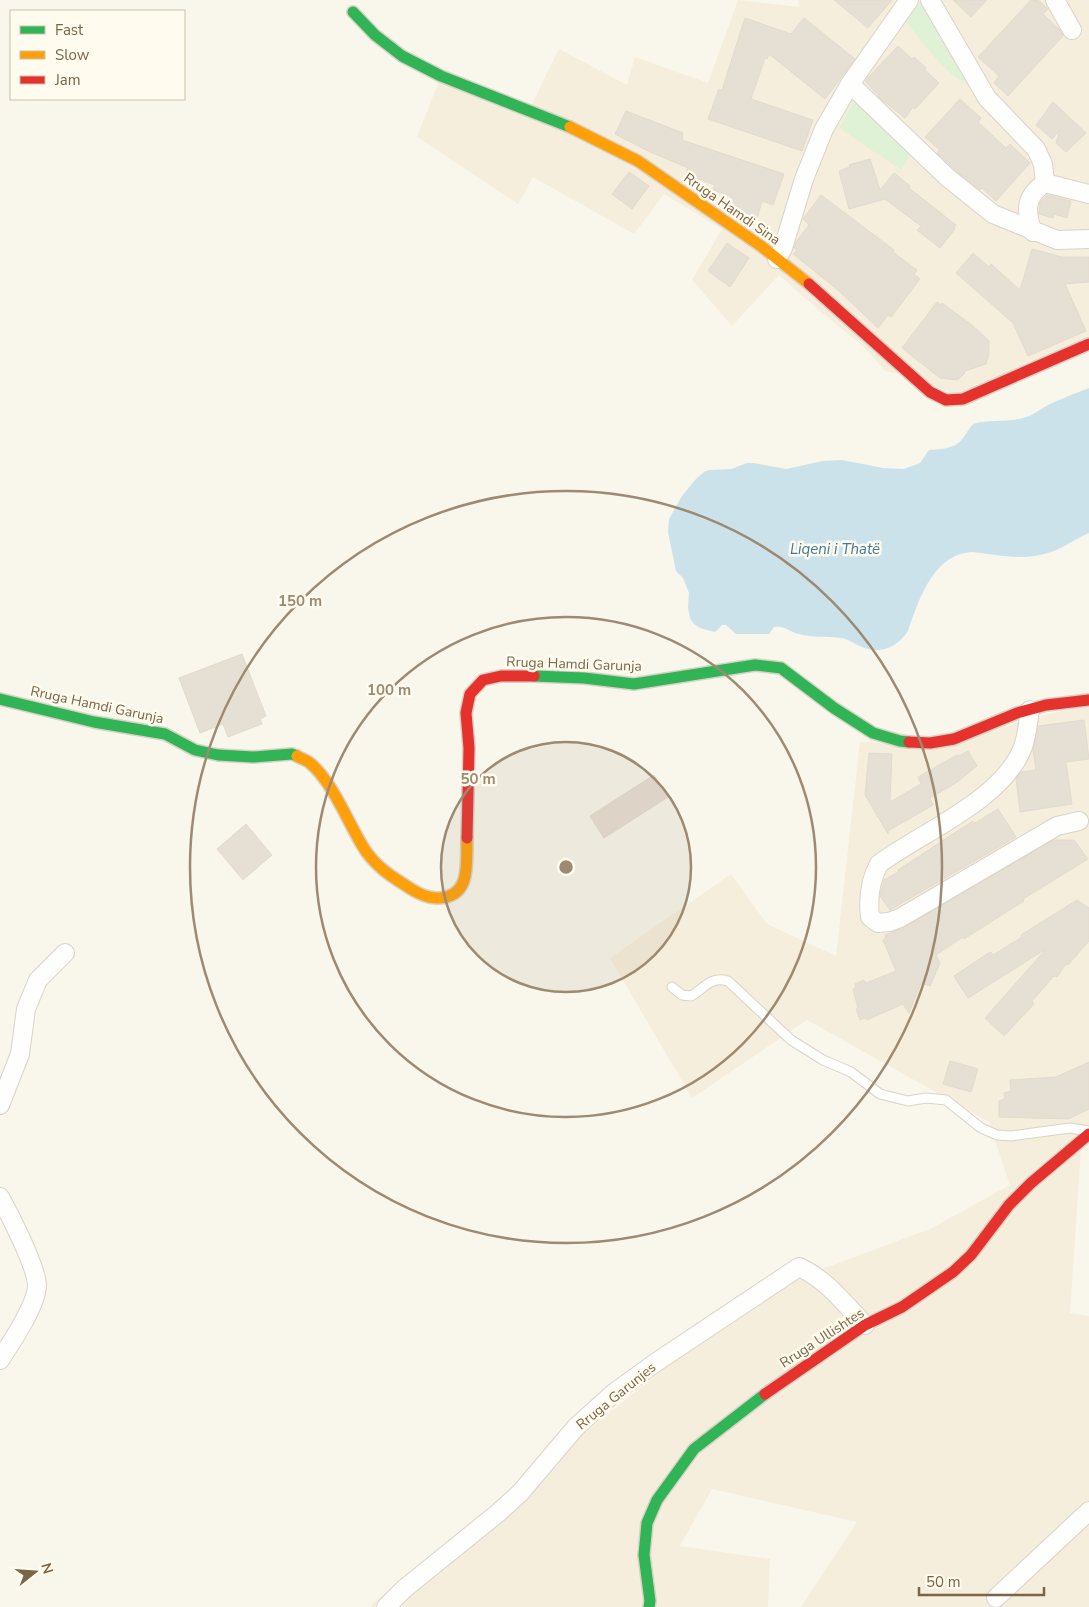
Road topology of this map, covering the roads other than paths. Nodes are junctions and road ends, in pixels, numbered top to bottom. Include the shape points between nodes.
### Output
1 (909, 0) edge
2 (930, 0) edge
3 (1055, 0) edge
4 (352, 9) dead end
5 (1072, 30) dead end
6 (850, 84) junction
7 (1045, 183) junction
8 (1089, 194) edge
9 (1033, 232) junction
10 (1089, 239) edge
11 (777, 259) junction
12 (1089, 344) edge
13 (0, 699) edge
14 (1089, 700) edge
15 (1030, 710) junction
16 (1079, 822) dead end
17 (65, 953) dead end
18 (672, 987) dead end
19 (0, 1105) edge
20 (1089, 1132) edge
21 (0, 1197) edge
22 (865, 1325) junction
23 (0, 1360) edge
24 (1089, 1511) edge
25 (996, 1598) dead end
26 (386, 1607) edge
27 (650, 1607) edge

1 - 6 street
2 - 7 street via 987,98 1036,149 1043,164
3 - 5 street
4 - 11 street, Rruga Hamdi Sina via 375,35 402,56 441,76 564,124 638,161
6 - 9 street via 947,177 993,214
6 - 11 street via 824,129
7 - 8 street
7 - 9 street via 1036,189 1030,200 1028,218
9 - 10 street via 1057,240
11 - 12 street, Rruga Hamdi Sina via 942,399 954,402 963,399
13 - 15 street, Rruga Hamdi Garunja via 94,722 165,734 195,750 218,755 292,754 310,763 328,785 366,851 383,871 432,899 456,895 464,883 470,748 466,713 470,694 483,680 501,676 533,676 634,684 755,665 781,668 873,733 900,742 930,743 954,739
14 - 15 street, Rruga Hamdi Garunja via 1046,704
15 - 16 street via 1023,747 1015,763 998,783 972,804 879,864 871,886 870,917 878,923 900,918 1057,826
17 - 19 street via 38,980 26,1009 20,1054
18 - 20 lane via 682,995 691,996 712,981 728,981 791,1040 823,1060 851,1072 880,1094 908,1100 946,1100 990,1133 1011,1136 1070,1128
20 - 22 street, Rruga Ullishtes via 1030,1183 953,1272 902,1307
21 - 23 street via 24,1247 37,1285 35,1297 19,1330
22 - 26 street, Rruga Garunjes via 822,1281 799,1267 615,1392 576,1427 520,1493
22 - 27 street, Rruga Ullishtes via 729,1421 694,1449 683,1463 647,1523 644,1555
24 - 25 street

